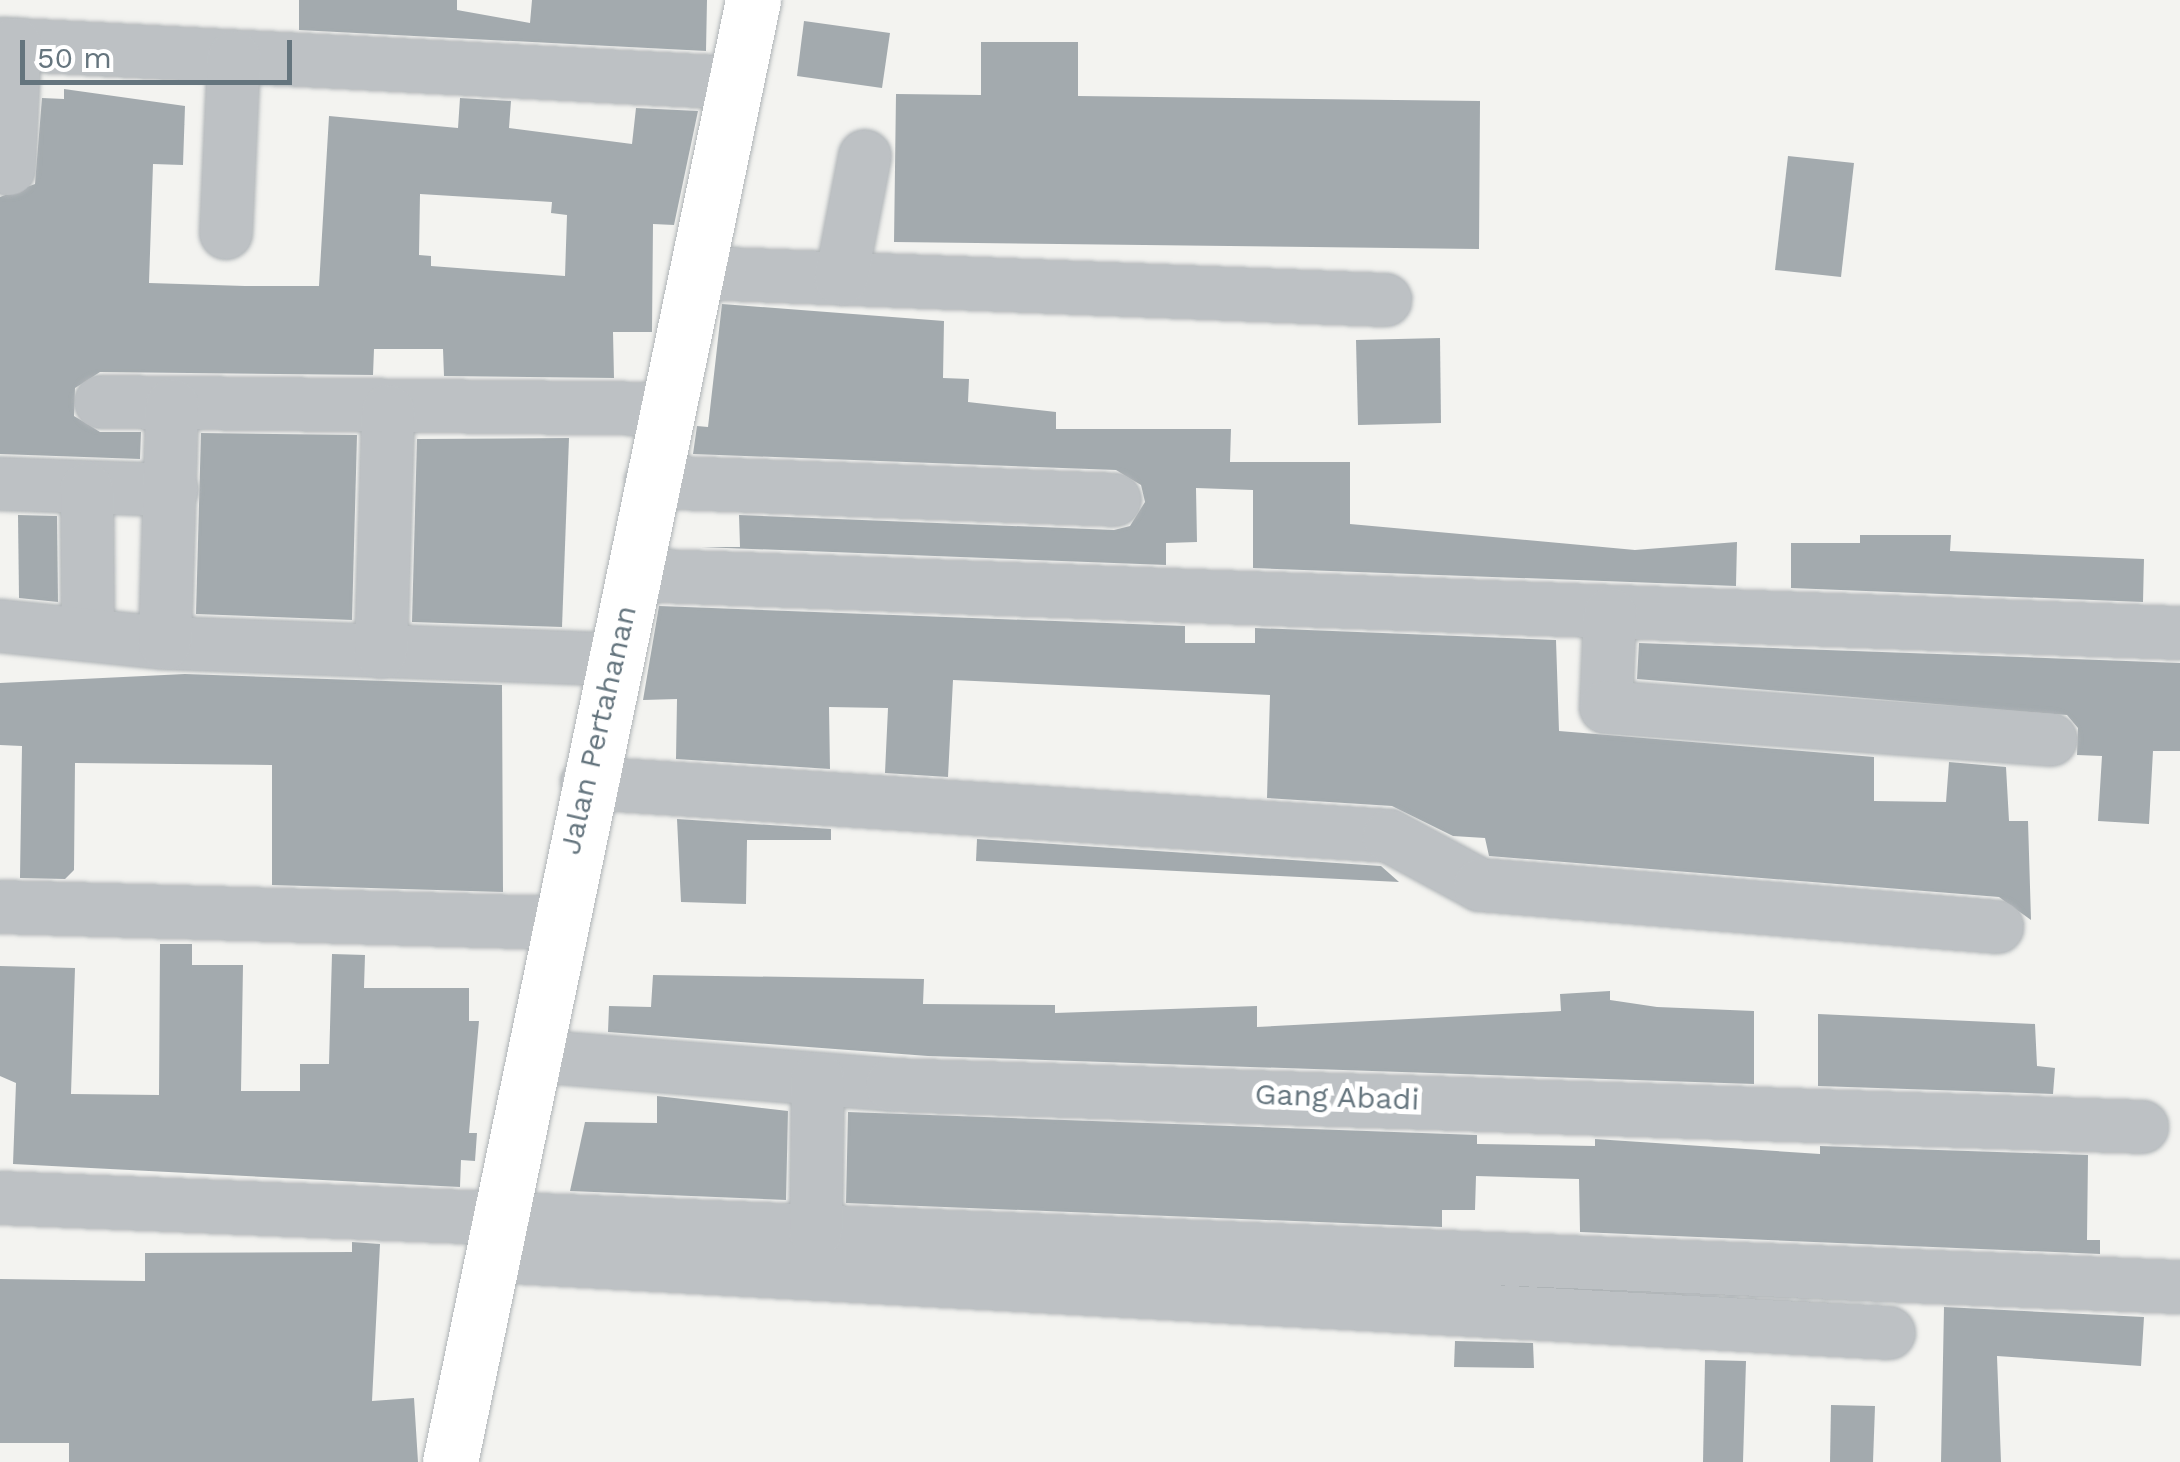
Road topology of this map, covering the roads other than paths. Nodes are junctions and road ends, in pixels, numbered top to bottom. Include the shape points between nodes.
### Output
1 (753, 0) edge
2 (8, 44) edge
3 (234, 57) junction
4 (737, 83) junction
5 (865, 156) dead end
6 (9, 169) dead end
7 (226, 233) dead end
8 (701, 273) junction
9 (841, 279) junction
10 (1385, 300) dead end
11 (101, 402) dead end
12 (172, 405) junction
13 (663, 409) junction
14 (388, 411) junction
15 (651, 482) junction
16 (0, 484) edge
17 (87, 489) junction
18 (172, 490) junction
19 (1115, 500) dead end
20 (634, 575) junction
21 (1610, 614) junction
22 (0, 626) edge
23 (2180, 632) edge
24 (88, 635) junction
25 (164, 644) junction
26 (382, 652) junction
27 (611, 659) junction
28 (2051, 740) dead end
29 (587, 783) junction
30 (0, 908) edge
31 (555, 923) junction
32 (1996, 927) dead end
33 (533, 1056) junction
34 (818, 1079) junction
35 (2142, 1127) dead end
36 (0, 1198) edge
37 (816, 1232) junction
38 (498, 1236) junction
39 (2180, 1287) edge
40 (1889, 1332) dead end
41 (450, 1462) edge

1 - 4 main road, Jalan Pertahanan
2 - 3 street
2 - 6 street
3 - 4 street
3 - 7 street
4 - 8 main road, Jalan Pertahanan
5 - 9 street
8 - 9 street
8 - 13 main road, Jalan Pertahanan
9 - 10 street
11 - 12 street
12 - 14 street
12 - 18 street
13 - 14 street
13 - 15 main road, Jalan Pertahanan
14 - 26 street
15 - 19 street
15 - 20 main road, Jalan Pertahanan
16 - 17 street
17 - 18 street
17 - 24 street
18 - 25 street
20 - 21 street
20 - 27 main road, Jalan Pertahanan
21 - 23 street
21 - 28 street via 1606,707
22 - 24 street
24 - 25 street
25 - 26 street
26 - 27 street
27 - 29 main road, Jalan Pertahanan
29 - 31 main road, Jalan Pertahanan
29 - 32 street via 1389,836 1480,884
30 - 31 street
31 - 33 main road, Jalan Pertahanan
33 - 34 street, Gang Abadi
33 - 38 main road, Jalan Pertahanan
34 - 35 street, Gang Abadi
34 - 37 street
36 - 38 street
37 - 38 street
37 - 39 street
38 - 40 street
38 - 41 main road, Jalan Pertahanan

